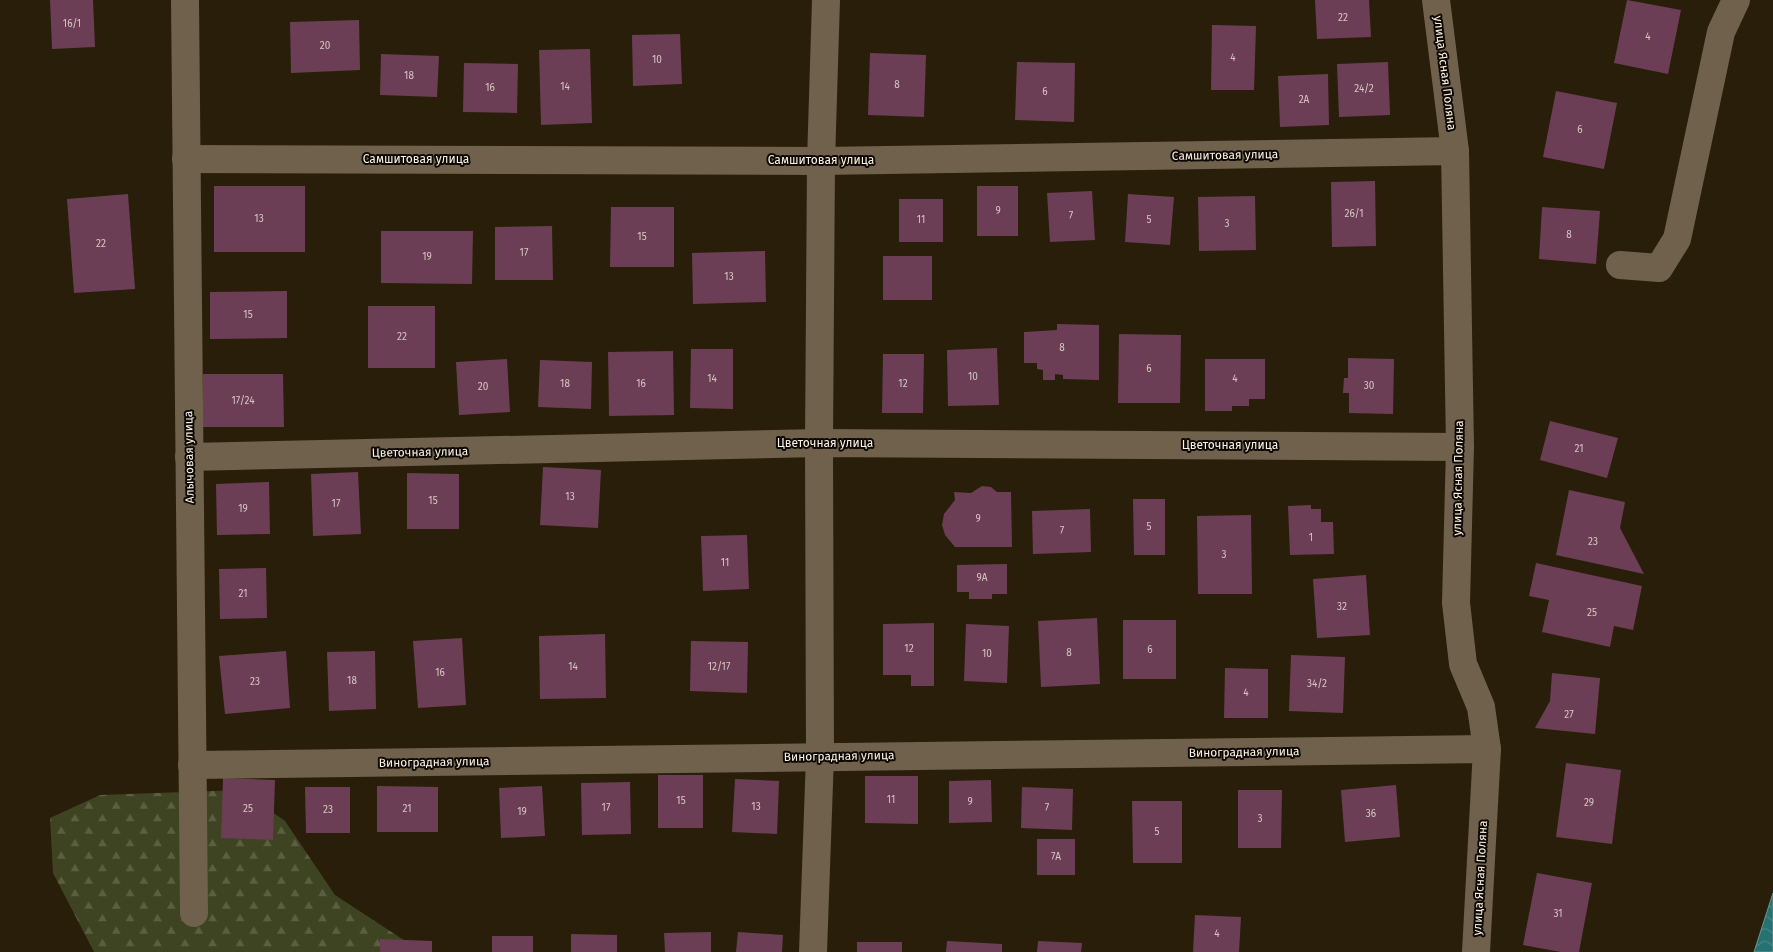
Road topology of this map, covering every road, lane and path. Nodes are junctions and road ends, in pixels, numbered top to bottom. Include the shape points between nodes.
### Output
1 (185, 0) edge
2 (826, 0) edge
3 (1436, 0) edge
4 (1736, 0) edge
5 (1454, 152) junction
6 (186, 159) junction
7 (820, 161) junction
8 (1620, 264) dead end
9 (819, 442) junction
10 (1460, 446) junction
11 (189, 457) junction
12 (1487, 749) junction
13 (820, 756) junction
14 (192, 765) junction
15 (194, 913) dead end
16 (813, 952) edge
17 (1476, 952) edge

1 - 6 street, Алычовая улица
2 - 7 street
3 - 5 street, улица Ясная Поляна
4 - 8 street via 1721,32 1677,239 1659,268
5 - 7 street, Самшитовая улица
5 - 10 street, улица Ясная Поляна
6 - 7 street, Самшитовая улица
6 - 11 street, Алычовая улица
7 - 9 street
9 - 10 street, Цветочная улица
9 - 11 street, Цветочная улица
9 - 13 street
10 - 12 street, улица Ясная Поляна via 1456,603 1463,664 1481,707
11 - 14 street, Алычовая улица
12 - 13 street, Виноградная улица
12 - 17 street, улица Ясная Поляна
13 - 14 street, Виноградная улица
13 - 16 street
14 - 15 street, Алычовая улица

